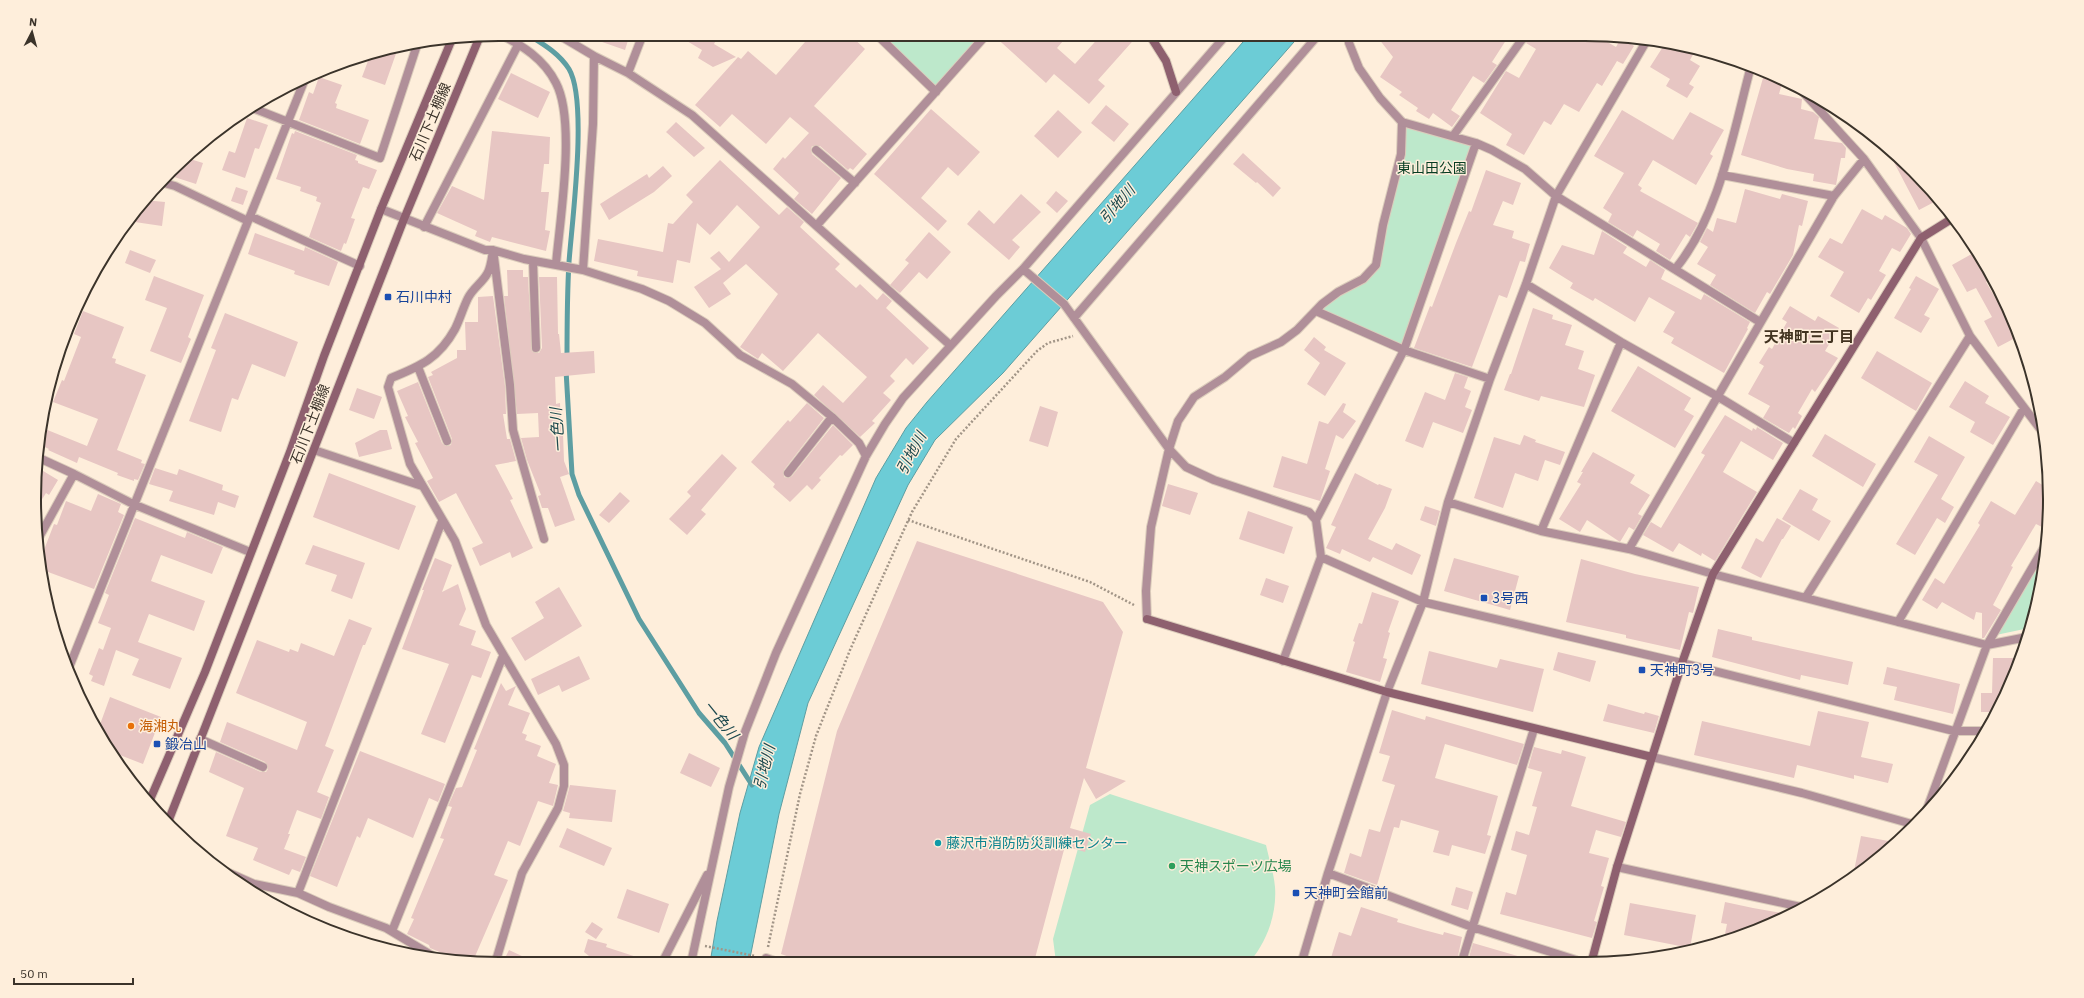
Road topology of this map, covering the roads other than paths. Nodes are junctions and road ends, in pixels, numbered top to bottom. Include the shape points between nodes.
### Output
1 (512, 41) edge
2 (568, 41) edge
3 (640, 41) edge
4 (883, 41) edge
5 (981, 41) edge
6 (1153, 41) edge
7 (1221, 41) edge
8 (1313, 41) edge
9 (1349, 41) edge
10 (1521, 41) edge
11 (478, 42) edge
12 (450, 44) edge
13 (518, 44) junction
14 (1644, 45) edge
15 (416, 49) edge
16 (594, 56) junction
17 (1749, 72) edge
18 (628, 73) junction
19 (303, 85) edge
20 (936, 92) junction
21 (1176, 92) junction
22 (1810, 100) edge
23 (258, 110) edge
24 (288, 122) junction
25 (1402, 122) junction
26 (1453, 136) junction
27 (1476, 143) junction
28 (816, 150) dead end
29 (1864, 159) junction
30 (1722, 174) junction
31 (855, 182) junction
32 (167, 184) edge
33 (1556, 196) junction
34 (1834, 196) junction
35 (381, 209) junction
36 (249, 219) junction
37 (404, 219) junction
38 (1949, 221) edge
39 (817, 225) junction
40 (424, 227) junction
41 (1921, 238) junction
42 (493, 250) junction
43 (533, 261) junction
44 (556, 264) junction
45 (360, 266) junction
46 (1676, 268) junction
47 (1024, 269) junction
48 (583, 270) junction
49 (1526, 284) junction
50 (1316, 311) junction
51 (1074, 318) junction
52 (1760, 322) junction
53 (1970, 336) junction
54 (1621, 342) junction
55 (950, 345) junction
56 (536, 348) dead end
57 (1404, 350) junction
58 (418, 367) junction
59 (1490, 379) junction
60 (1717, 396) junction
61 (2024, 408) junction
62 (832, 417) junction
63 (2036, 424) edge
64 (448, 441) dead end
65 (1794, 443) junction
66 (1169, 448) junction
67 (314, 450) junction
68 (866, 456) junction
69 (43, 460) edge
70 (788, 473) dead end
71 (74, 474) junction
72 (422, 486) junction
73 (1448, 502) junction
74 (133, 504) junction
75 (1316, 520) junction
76 (442, 521) junction
77 (42, 531) edge
78 (1541, 531) junction
79 (544, 539) dead end
80 (1629, 549) junction
81 (250, 552) junction
82 (2039, 555) edge
83 (1321, 557) junction
84 (1713, 574) junction
85 (1806, 597) junction
86 (1422, 602) junction
87 (1898, 622) junction
88 (2021, 638) edge
89 (1987, 645) junction
90 (503, 656) junction
91 (1283, 661) junction
92 (71, 662) edge
93 (1682, 663) junction
94 (1387, 692) junction
95 (1534, 729) junction
96 (1954, 731) junction
97 (1980, 731) edge
98 (200, 739) junction
99 (1652, 757) junction
100 (263, 767) dead end
101 (151, 796) edge
102 (1930, 799) edge
103 (170, 817) edge
104 (1909, 823) edge
105 (711, 867) junction
106 (1617, 867) junction
107 (1328, 873) junction
108 (258, 889) edge
109 (298, 892) junction
110 (1797, 905) edge
111 (1472, 927) junction
112 (392, 931) junction
113 (423, 950) edge
114 (497, 957) edge
115 (665, 957) edge
116 (692, 957) edge
117 (1303, 957) edge
118 (1463, 957) edge
119 (1567, 957) edge
120 (1593, 957) edge

1 - 13 street
2 - 16 street
3 - 18 street
4 - 20 street
5 - 20 street
6 - 21 street via 1166,61
7 - 21 street
8 - 51 street
9 - 25 street via 1359,68 1380,98
10 - 26 street
11 - 37 street, 石川下土棚線
12 - 35 street, 石川下土棚線
13 - 40 street
13 - 44 street via 534,54 545,66 556,83 564,104 566,130
14 - 33 street
15 - 24 street via 380,158
16 - 18 street
16 - 48 street via 593,124
17 - 30 street
18 - 39 street via 692,115
19 - 24 street
20 - 31 street
21 - 47 street
22 - 29 street
23 - 24 street
24 - 36 street
25 - 26 street
25 - 50 street via 1401,154 1376,266 1363,279 1338,292
26 - 27 street
27 - 33 street via 1525,168
27 - 57 street
28 - 31 street
29 - 34 street
29 - 41 street
30 - 34 street
30 - 46 street via 1708,217 1688,253
31 - 39 street
32 - 36 street
33 - 46 street
33 - 49 street
34 - 52 street
35 - 37 street
35 - 45 street, 石川下土棚線
36 - 45 street
36 - 74 street
37 - 40 street
37 - 67 street, 石川下土棚線
38 - 41 street
39 - 55 street
40 - 42 street via 485,250
41 - 53 street
41 - 65 street
42 - 43 street
42 - 58 street via 488,274 468,297 446,344 436,356
42 - 79 street via 513,430
43 - 44 street
43 - 56 street
44 - 48 street
45 - 81 street, 石川下土棚線
46 - 52 street
47 - 51 street via 1064,304
47 - 55 street
48 - 62 street via 642,289 669,301 705,323 740,355 792,384
49 - 54 street
49 - 59 street
50 - 57 street
50 - 66 street via 1281,342 1250,356 1225,377 1194,397 1178,422
51 - 66 street
52 - 60 street
53 - 61 street
53 - 85 street
54 - 60 street
54 - 78 street
55 - 68 street via 904,398
57 - 59 street
57 - 75 street
58 - 64 street
58 - 72 street via 391,378 388,387 405,450
59 - 73 street
60 - 65 street
60 - 80 street
61 - 63 street
61 - 87 street
62 - 68 street via 859,443
62 - 70 street
65 - 84 street
66 - 75 street via 1186,467 1214,480 1309,512
66 - 91 street via 1151,527 1147,616
67 - 72 street
67 - 98 street, 石川下土棚線
68 - 105 street via 762,687 733,773
69 - 71 street
71 - 74 street
71 - 77 street
72 - 76 street
73 - 78 street
73 - 86 street
74 - 81 street
74 - 92 street
75 - 83 street
76 - 90 street via 455,541 486,625
76 - 109 street
78 - 80 street
80 - 84 street
81 - 101 street, 石川下土棚線 via 205,672
82 - 89 street
83 - 86 street
83 - 91 street
84 - 85 street
84 - 93 street
85 - 87 street
86 - 93 street
86 - 94 street
87 - 89 street
88 - 89 street
89 - 96 street
90 - 112 street
90 - 114 street via 556,744 564,765 564,786 558,808 522,873
91 - 94 street
93 - 96 street
93 - 99 street
94 - 95 street
94 - 107 street
95 - 99 street
95 - 111 street
96 - 97 street
96 - 102 street
98 - 100 street
98 - 103 street, 石川下土棚線
99 - 104 street via 1802,793
99 - 106 street
105 - 115 street
105 - 116 street
106 - 110 street
106 - 120 street
107 - 111 street
107 - 117 street
108 - 109 street
109 - 112 street
111 - 118 street
111 - 119 street
112 - 113 street

